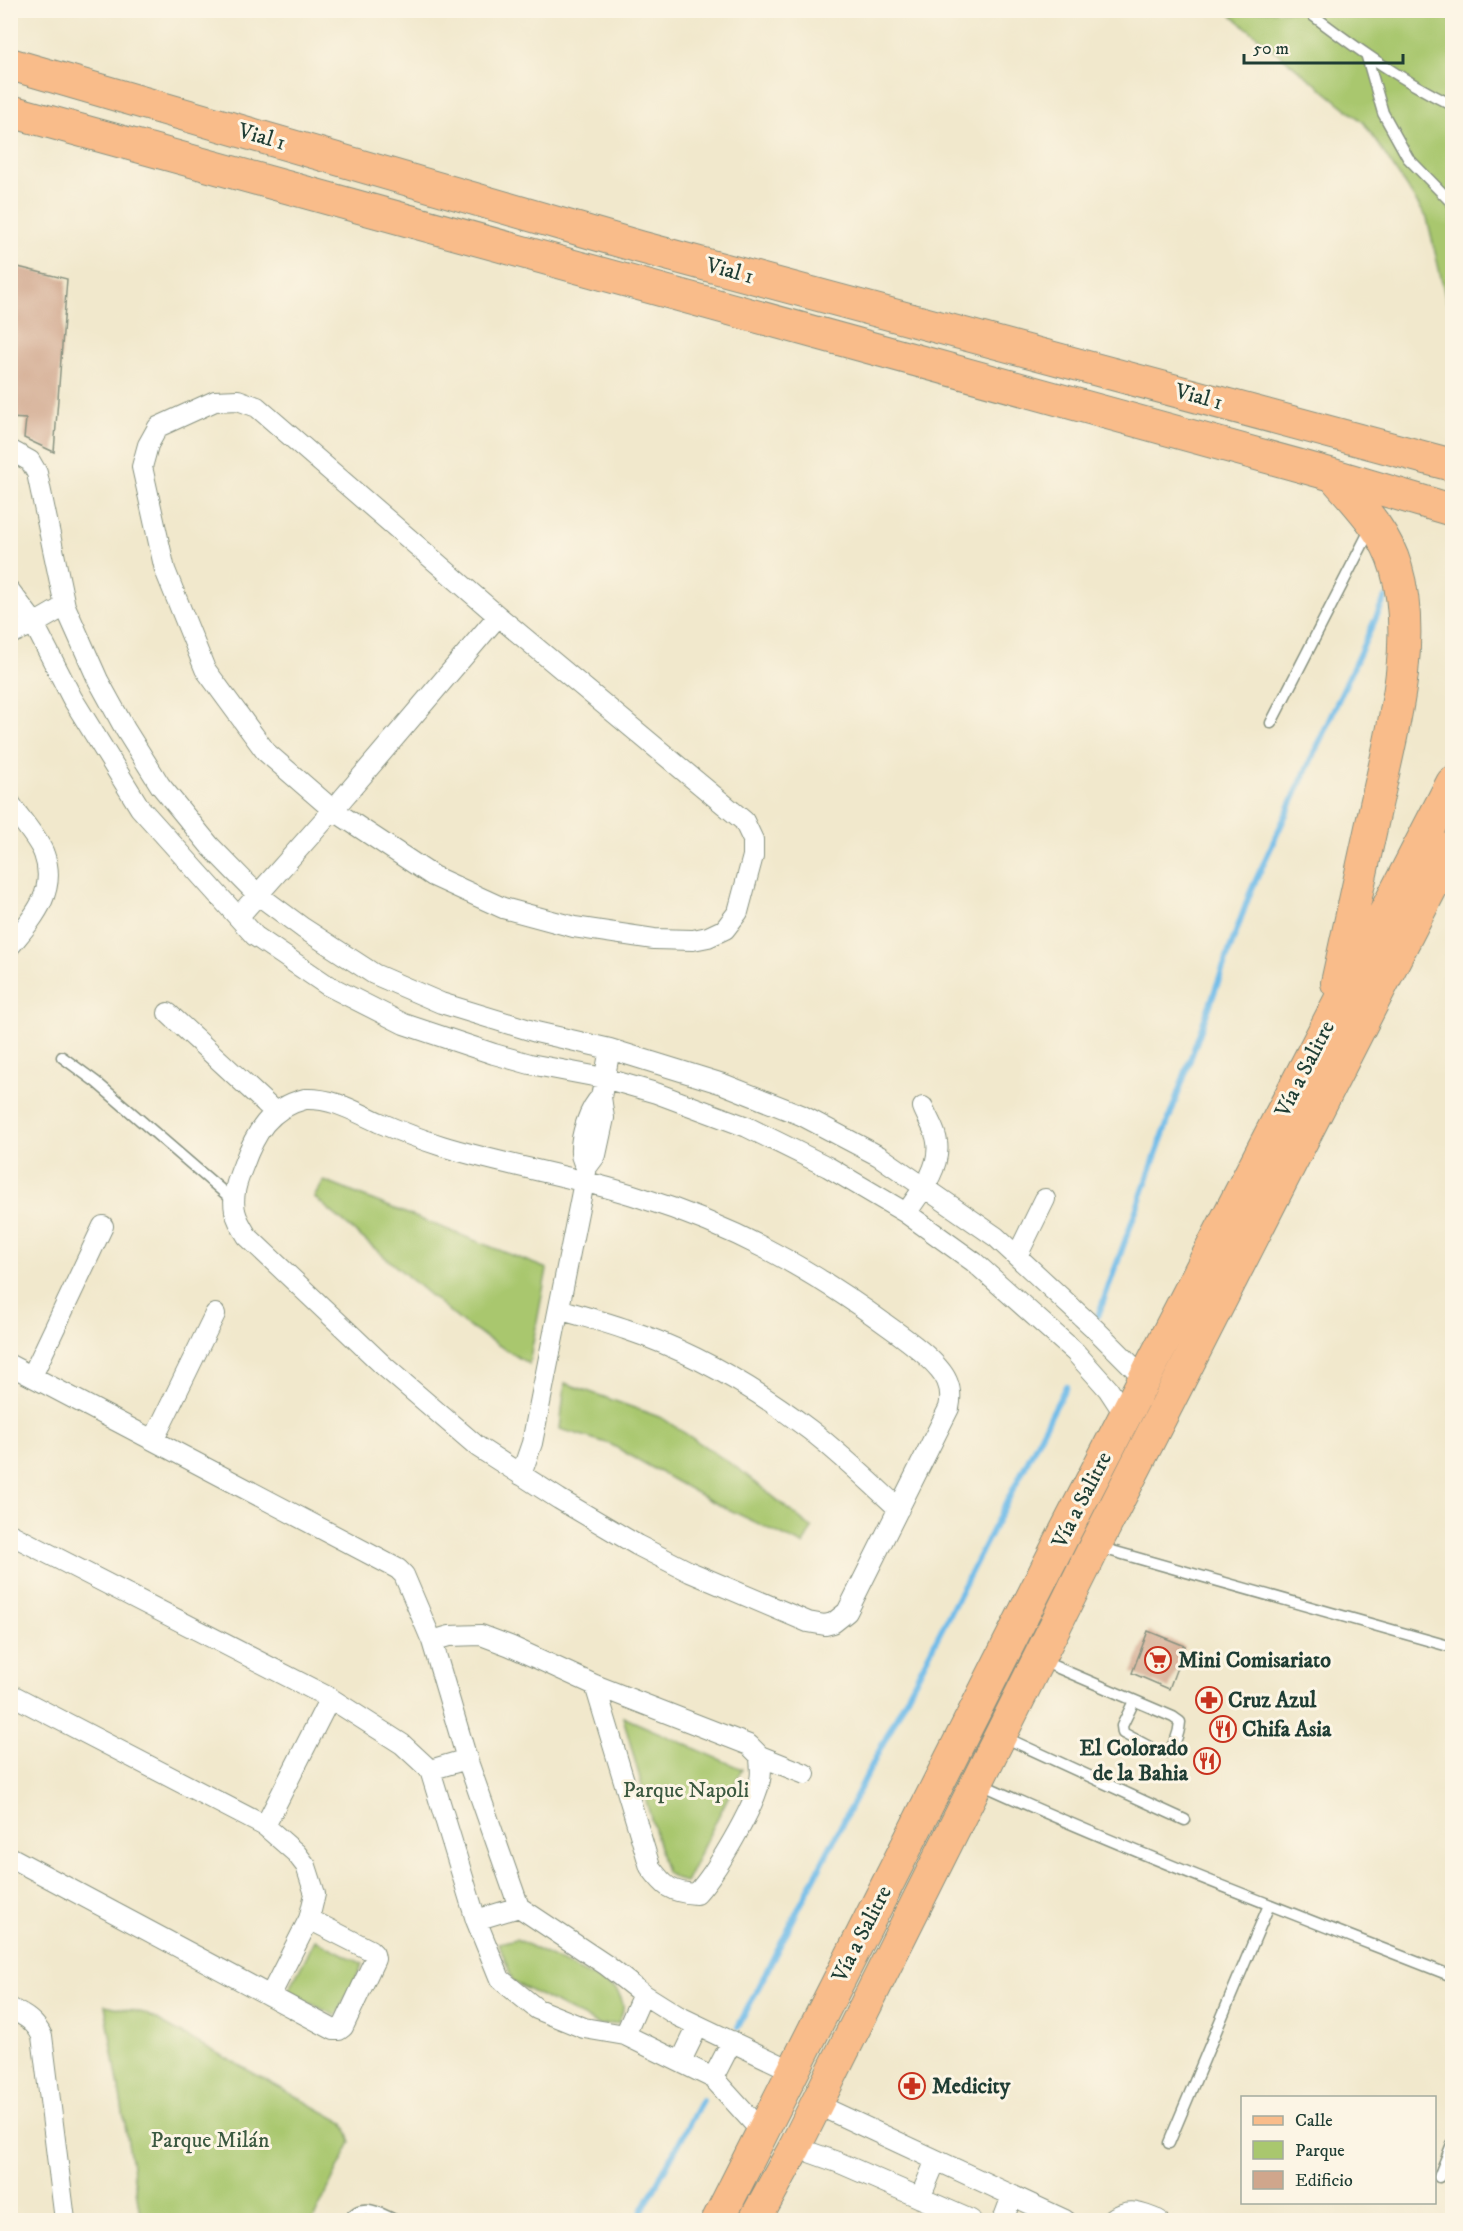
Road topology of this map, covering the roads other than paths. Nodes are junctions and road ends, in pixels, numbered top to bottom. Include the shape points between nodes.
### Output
1 (1306, 10) edge
2 (1367, 57) junction
3 (10, 64) edge
4 (1452, 105) edge
5 (10, 111) edge
6 (1452, 203) edge
7 (10, 450) edge
8 (1445, 461) edge
9 (1333, 475) junction
10 (1452, 510) edge
11 (1374, 522) junction
12 (10, 591) edge
13 (65, 606) junction
14 (498, 616) junction
15 (34, 624) junction
16 (10, 634) edge
17 (1271, 723) dead end
18 (1452, 783) edge
19 (10, 803) edge
20 (333, 810) junction
21 (1452, 847) edge
22 (257, 894) junction
23 (238, 917) junction
24 (10, 946) edge
25 (168, 1013) dead end
26 (1328, 1025) junction
27 (610, 1049) junction
28 (62, 1056) dead end
29 (604, 1078) junction
30 (922, 1107) dead end
31 (275, 1112) junction
32 (585, 1174) junction
33 (924, 1187) junction
34 (1045, 1199) dead end
35 (234, 1201) junction
36 (906, 1213) junction
37 (103, 1226) dead end
38 (996, 1237) junction
39 (1017, 1256) junction
40 (974, 1262) junction
41 (559, 1309) junction
42 (215, 1314) dead end
43 (10, 1365) edge
44 (32, 1376) junction
45 (1144, 1378) junction
46 (1125, 1415) junction
47 (154, 1439) junction
48 (521, 1475) junction
49 (899, 1509) junction
50 (10, 1534) edge
51 (1095, 1546) junction
52 (432, 1641) junction
53 (1452, 1647) edge
54 (1039, 1660) junction
55 (595, 1685) junction
56 (10, 1694) edge
57 (330, 1698) junction
58 (1134, 1701) junction
59 (1001, 1736) junction
60 (760, 1756) junction
61 (467, 1759) junction
62 (429, 1770) junction
63 (805, 1774) dead end
64 (978, 1782) junction
65 (1185, 1820) dead end
66 (265, 1826) junction
67 (10, 1857) edge
68 (1269, 1905) junction
69 (519, 1907) junction
70 (309, 1919) junction
71 (476, 1920) junction
72 (1452, 1976) edge
73 (643, 1994) junction
74 (270, 1996) junction
75 (10, 2008) edge
76 (698, 2026) junction
77 (625, 2035) junction
78 (732, 2042) junction
79 (681, 2061) junction
80 (793, 2071) junction
81 (713, 2078) junction
82 (816, 2104) junction
83 (761, 2131) junction
84 (1169, 2143) dead end
85 (1452, 2144) edge
86 (795, 2147) junction
87 (936, 2160) junction
88 (1439, 2177) dead end
89 (1012, 2196) junction
90 (920, 2198) junction
91 (65, 2220) edge
92 (349, 2220) edge
93 (395, 2220) edge
94 (717, 2220) edge
95 (756, 2220) edge
96 (971, 2220) edge
97 (1002, 2220) edge
98 (1065, 2220) edge
99 (1110, 2220) edge
100 (1158, 2220) edge

1 - 2 lane
2 - 4 lane
2 - 6 lane via 1383,113 1408,158
3 - 8 main road, Vial 1 via 640,247
5 - 9 main road
7 - 13 street via 30,461 37,474
9 - 10 main road
9 - 11 main road
11 - 17 lane
11 - 26 main road via 1396,567 1404,606 1403,654 1396,712
12 - 15 street
13 - 15 street
13 - 22 street via 98,680 160,785 210,846
14 - 20 street
14 - 20 street via 744,821 753,840 753,856 738,912 725,928 693,940 654,939 574,927 503,908 434,876
14 - 20 street via 257,407 238,400 215,400 158,428 142,467 165,570 205,669 266,752
15 - 16 street
15 - 23 street via 72,698 140,808
18 - 26 main road, Vía a Salitre
19 - 24 street via 44,854 48,881 40,908
20 - 22 street
21 - 51 main road, Vía a Salitre
22 - 23 street
22 - 27 street via 374,974 441,1003 536,1032
23 - 29 street via 255,936 327,985 404,1024 531,1064
25 - 31 street
26 - 45 main road, Vía a Salitre
27 - 29 street
27 - 33 street via 723,1084 801,1115 879,1156
28 - 35 lane
29 - 32 street via 601,1098 589,1112 581,1151
29 - 36 street via 747,1127 828,1167
30 - 33 street via 937,1140 938,1152
31 - 32 street via 305,1099 328,1100 435,1144 511,1166
31 - 35 street via 255,1137 238,1178
32 - 41 street
32 - 49 street via 766,1247 857,1303 943,1373 950,1390 949,1408
33 - 36 street
33 - 38 street
34 - 39 street
35 - 48 street via 247,1236 294,1281 478,1447
36 - 40 street
37 - 44 street
38 - 39 street
38 - 40 street
39 - 45 street
40 - 46 street via 1075,1352
41 - 48 street via 532,1443
41 - 49 street via 652,1339 734,1379 810,1430
42 - 47 street
43 - 44 street
44 - 47 street
45 - 46 main road, Vía a Salitre
46 - 80 main road, Vía a Salitre
47 - 52 street via 398,1569
48 - 49 street via 598,1523 690,1572 816,1624 833,1623 847,1612
50 - 57 street
51 - 53 lane
51 - 54 main road, Vía a Salitre
52 - 55 street via 481,1635
52 - 61 street
54 - 58 lane
54 - 59 main road, Vía a Salitre
55 - 60 street via 749,1745
55 - 60 street via 650,1867 664,1886 680,1893 696,1894 708,1881 750,1809 761,1778
56 - 66 street
57 - 62 street via 402,1744
57 - 66 street
58 - 58 lane via 1180,1722 1167,1752 1157,1751 1123,1733 1122,1726
59 - 64 main road, Vía a Salitre
59 - 65 lane
60 - 63 street
61 - 62 street
61 - 69 street
62 - 71 street
64 - 68 lane
64 - 82 main road, Vía a Salitre
66 - 70 street via 306,1866 315,1894
67 - 74 street
68 - 72 lane
68 - 84 lane
69 - 71 street
69 - 73 street
70 - 74 street
70 - 74 street via 374,1954 343,2027 334,2030
71 - 77 street via 500,1979 537,2009 584,2028
73 - 76 street
73 - 77 street
75 - 91 street via 30,2019 42,2036
76 - 78 street
76 - 79 street
77 - 79 street
78 - 80 street
78 - 81 street
79 - 81 street
80 - 83 main road, Vía a Salitre
81 - 83 street
82 - 86 main road, Vía a Salitre
82 - 87 street
83 - 94 main road, Vía a Salitre
85 - 88 lane
86 - 90 street
86 - 95 main road, Vía a Salitre
87 - 89 street
87 - 90 street
89 - 97 street
89 - 98 street
90 - 96 street
92 - 93 lane via 362,2209
99 - 100 street via 1134,2211

